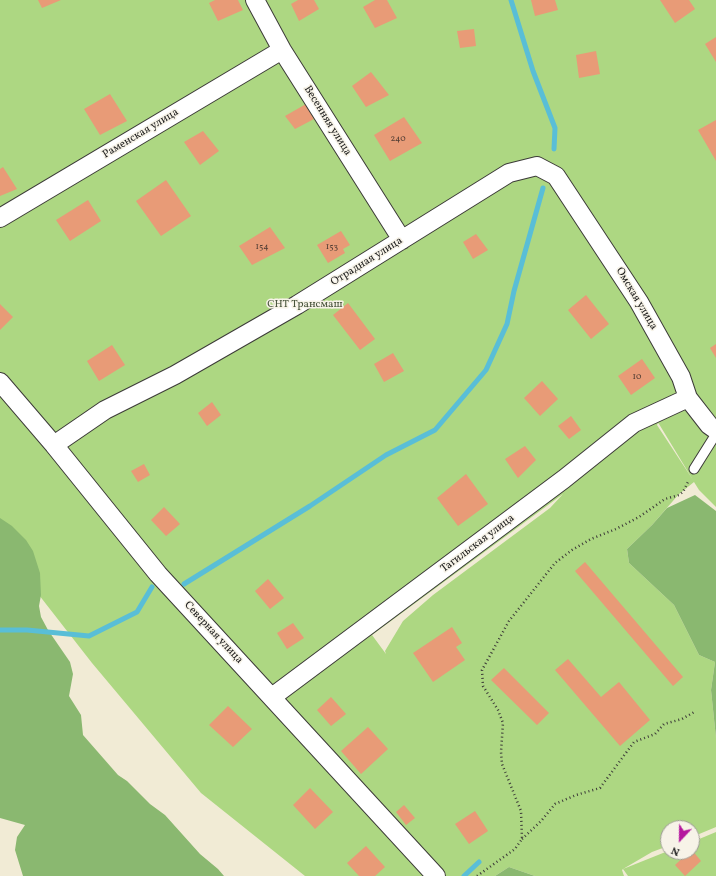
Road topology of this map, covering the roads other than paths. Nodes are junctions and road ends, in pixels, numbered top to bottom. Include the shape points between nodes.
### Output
1 (255, 0) edge
2 (282, 50) junction
3 (556, 176) joint
4 (0, 218) edge
5 (402, 240) junction
6 (0, 382) edge
7 (688, 398) junction
8 (714, 430) edge
9 (54, 445) junction
10 (694, 469) road end
11 (272, 697) junction
12 (436, 876) edge

1 - 2 street, Весенняя улица
2 - 4 street, Раменская улица
2 - 5 street, Весенняя улица
3 - 5 street, Отрадная улица via 537,166 509,173
3 - 7 street, Омская улица via 639,302 681,377
5 - 9 street, Отрадная улица via 297,305 189,367 105,410
6 - 9 street, Северная улица
7 - 8 street, Омская улица
7 - 11 street, Тагильская улица via 634,423 564,480
8 - 10 lane
9 - 11 street, Северная улица via 158,574
11 - 12 street, Северная улица

